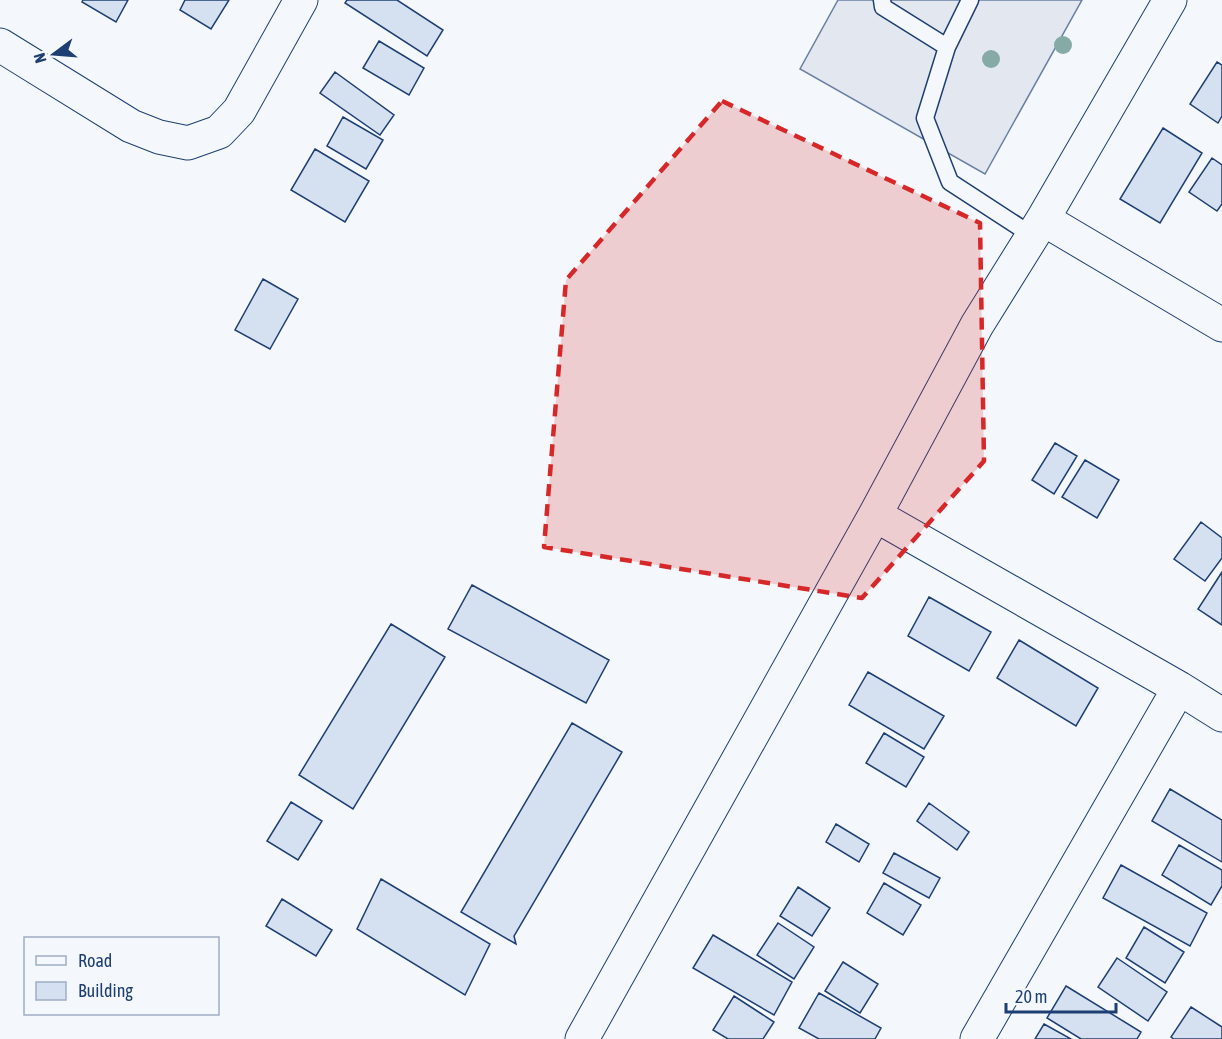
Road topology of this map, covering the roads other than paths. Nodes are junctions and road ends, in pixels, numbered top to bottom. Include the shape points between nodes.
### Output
1 (301, 0) edge
2 (882, 0) edge
3 (970, 0) edge
4 (1170, 0) edge
5 (0, 45) edge
6 (947, 47) junction
7 (1038, 227) junction
8 (1222, 325) edge
9 (875, 515) junction
10 (1179, 688) junction
11 (1222, 716) edge
12 (582, 1039) edge
13 (976, 1039) edge

1 - 5 street via 239,111 219,132 188,143 131,126
2 - 6 lane via 883,7
3 - 6 lane
4 - 7 street
6 - 7 lane via 925,118 950,182
7 - 8 street
7 - 9 street via 977,325
9 - 10 street
9 - 12 street
10 - 11 street
10 - 13 street

